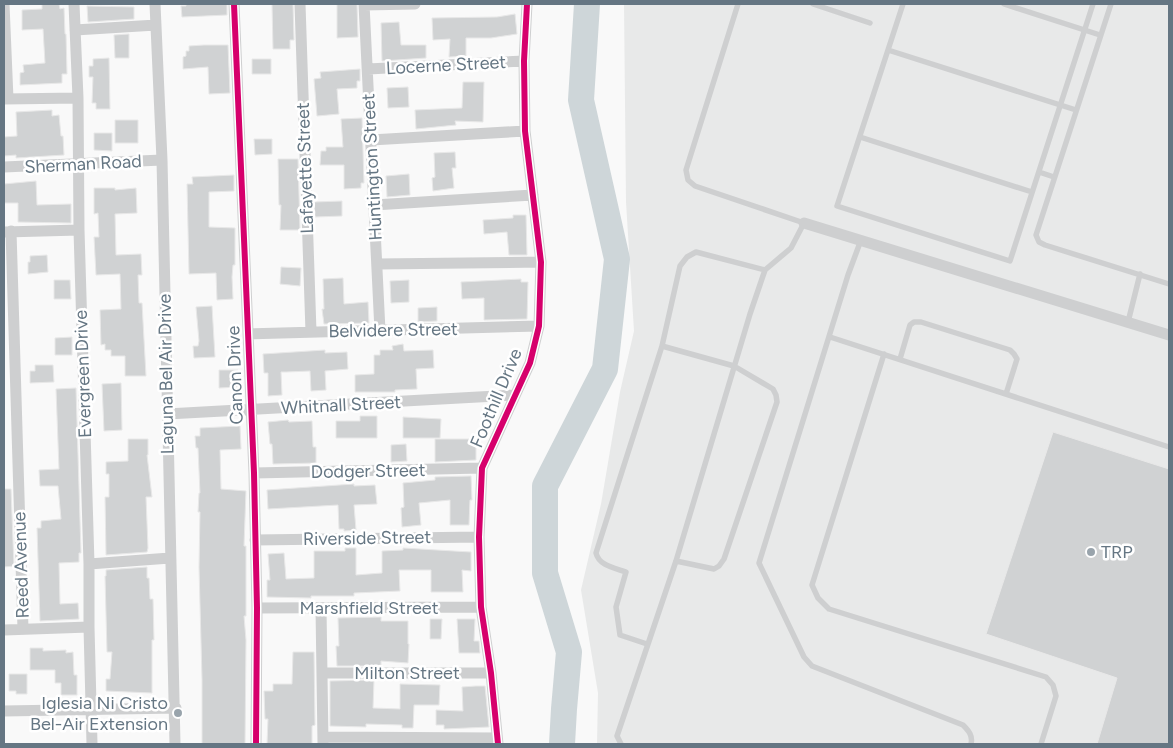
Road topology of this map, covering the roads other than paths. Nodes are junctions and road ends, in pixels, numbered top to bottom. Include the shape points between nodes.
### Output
1 (4, 4) edge
2 (74, 4) edge
3 (155, 4) edge
4 (234, 4) edge
5 (300, 4) edge
6 (364, 4) edge
7 (415, 4) edge
8 (527, 4) edge
9 (738, 4) edge
10 (813, 4) edge
11 (903, 4) edge
12 (1004, 4) edge
13 (1093, 4) edge
14 (1110, 4) edge
15 (870, 23) dead end
16 (156, 25) junction
17 (1085, 29) junction
18 (75, 30) junction
19 (1100, 35) junction
20 (888, 50) junction
21 (524, 62) junction
22 (368, 69) junction
23 (78, 98) junction
24 (6, 99) edge
25 (1061, 105) junction
26 (1076, 110) junction
27 (525, 131) junction
28 (860, 137) junction
29 (371, 140) junction
30 (162, 160) junction
31 (78, 164) junction
32 (4, 167) edge
33 (1039, 172) junction
34 (1054, 177) junction
35 (1032, 192) junction
36 (533, 195) junction
37 (374, 205) junction
38 (804, 223) junction
39 (79, 230) junction
40 (7, 231) edge
41 (862, 240) junction
42 (540, 262) junction
43 (377, 264) junction
44 (765, 270) junction
45 (1140, 274) junction
46 (1169, 284) edge
47 (1128, 322) junction
48 (538, 326) junction
49 (380, 331) junction
50 (310, 332) junction
51 (248, 334) junction
52 (1169, 335) edge
53 (830, 337) junction
54 (662, 346) junction
55 (884, 354) junction
56 (900, 359) junction
57 (734, 366) junction
58 (1006, 394) junction
59 (514, 395) junction
60 (251, 410) junction
61 (167, 414) junction
62 (1169, 447) edge
63 (482, 468) junction
64 (254, 473) junction
65 (479, 537) junction
66 (255, 540) junction
67 (170, 558) junction
68 (676, 561) junction
69 (90, 564) junction
70 (258, 608) junction
71 (321, 608) junction
72 (481, 608) junction
73 (89, 627) junction
74 (23, 629) junction
75 (4, 630) edge
76 (648, 644) junction
77 (323, 673) junction
78 (491, 674) junction
79 (176, 708) junction
80 (92, 710) junction
81 (4, 711) edge
82 (324, 740) edge
83 (497, 741) edge
84 (92, 744) edge
85 (175, 744) edge
86 (256, 744) edge
87 (621, 744) edge
88 (971, 744) edge
89 (1041, 744) edge

1 - 24 street
2 - 18 street, Evergreen Drive
3 - 16 street, Laguna Bel Air Drive
4 - 51 street, Canon Drive
5 - 50 street, Lafayette Street
6 - 7 street
6 - 22 street, Huntington Street
8 - 21 street, Foothill Drive
9 - 38 lane via 686,170 688,180 695,186
10 - 15 lane
11 - 20 lane
12 - 17 lane
13 - 17 lane
14 - 19 lane
16 - 18 street
16 - 30 street, Laguna Bel Air Drive
17 - 19 lane
17 - 25 lane
18 - 23 street, Evergreen Drive
19 - 26 lane
20 - 25 lane
20 - 28 lane
21 - 22 street, Locerne Street
21 - 27 street, Foothill Drive
22 - 29 street, Huntington Street
23 - 24 street
23 - 31 street, Evergreen Drive
25 - 26 lane
25 - 33 lane
26 - 34 lane
27 - 29 street
27 - 36 street, Foothill Drive
28 - 35 lane
28 - 35 lane via 837,206 1010,261
29 - 37 street, Huntington Street
30 - 31 street, Sherman Road
30 - 61 street, Laguna Bel Air Drive
31 - 32 street, Sherman Road
31 - 39 street, Evergreen Drive
33 - 34 lane
33 - 35 lane
34 - 45 lane via 1036,235 1039,242
36 - 37 street
36 - 42 street, Foothill Drive
37 - 43 street, Huntington Street
38 - 41 street
38 - 44 lane via 791,248
39 - 40 street
39 - 69 street, Evergreen Drive
40 - 74 street, Reed Avenue
41 - 47 street
41 - 53 lane
42 - 43 street
42 - 48 street, Foothill Drive
43 - 49 street, Huntington Street
44 - 54 lane via 696,252 687,257 680,266
44 - 57 lane
45 - 46 lane
45 - 47 lane
47 - 52 street
48 - 49 street, Belvidere Street
48 - 59 street, Foothill Drive via 530,363
49 - 50 street, Belvidere Street
50 - 51 street, Belvidere Street
51 - 60 street, Canon Drive
53 - 55 lane
53 - 88 lane via 759,563 804,657 812,666 963,725 970,732
54 - 57 lane
54 - 76 lane via 596,554 602,563 626,572 616,606 620,635
55 - 56 lane
55 - 89 lane via 812,584 818,598 830,609 1046,677 1056,696
56 - 58 lane
56 - 58 lane via 910,325 914,322 1010,350 1017,359
57 - 68 lane
57 - 68 lane via 773,389 777,402 724,560 714,569
58 - 62 lane
59 - 60 street, Whitnall Street
59 - 63 street, Foothill Drive
60 - 61 street, Whitnall Street
60 - 64 street, Canon Drive
61 - 67 street, Laguna Bel Air Drive
63 - 64 street, Dodger Street
63 - 65 street, Foothill Drive
64 - 66 street, Canon Drive
65 - 66 street, Riverside Street
65 - 72 street, Foothill Drive
66 - 70 street, Canon Drive
67 - 69 street
67 - 79 street, Laguna Bel Air Drive
68 - 76 lane
69 - 73 street, Evergreen Drive
70 - 71 street, Marshfield Street
70 - 86 street, Canon Drive
71 - 72 street, Marshfield Street
71 - 77 street
72 - 78 street, Foothill Drive
73 - 74 street
73 - 80 street, Evergreen Drive
74 - 75 street
76 - 87 lane via 617,736
77 - 78 street, Milton Street
77 - 82 street
78 - 83 street, Foothill Drive
79 - 80 street
79 - 85 street, Laguna Bel Air Drive
80 - 81 street
80 - 84 street, Evergreen Drive
82 - 83 street

